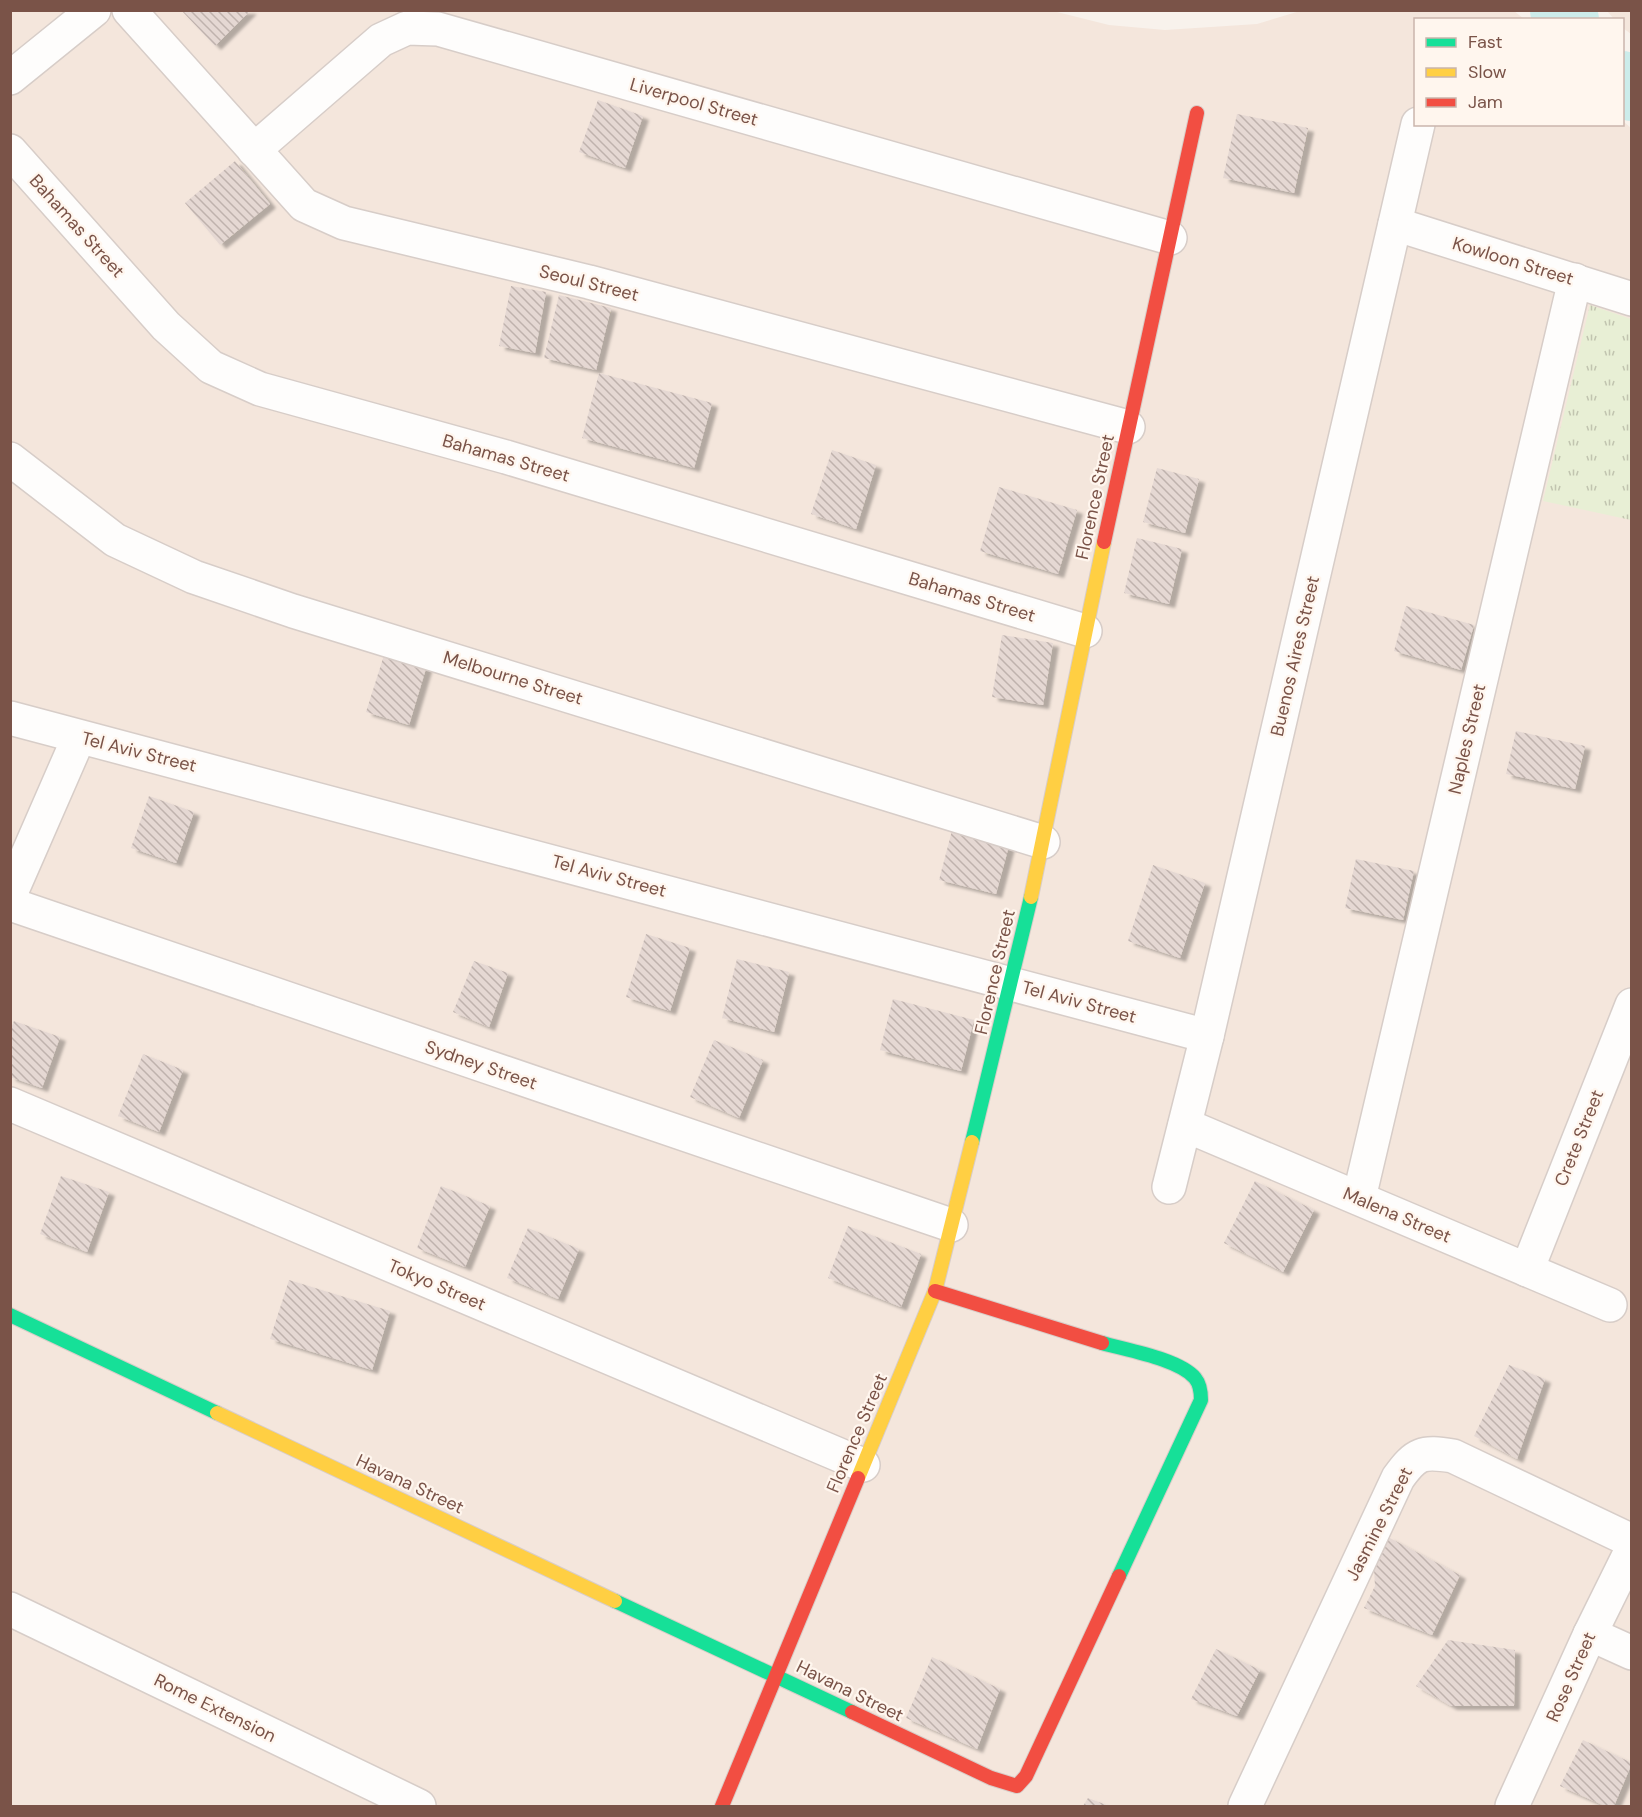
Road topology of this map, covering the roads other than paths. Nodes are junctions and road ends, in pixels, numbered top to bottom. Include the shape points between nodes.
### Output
1 (94, 10) edge
2 (129, 10) edge
3 (10, 78) edge
4 (1197, 113) dead end
5 (1418, 126) edge
6 (254, 150) junction
7 (10, 151) edge
8 (1395, 224) junction
9 (1170, 238) junction
10 (1575, 280) junction
11 (1632, 298) edge
12 (1128, 427) junction
13 (10, 459) edge
14 (1085, 631) junction
15 (10, 718) edge
16 (79, 737) junction
17 (1043, 842) junction
18 (10, 895) edge
19 (10, 904) edge
20 (1011, 984) junction
21 (1632, 1005) edge
22 (1208, 1036) junction
23 (10, 1104) edge
24 (1185, 1125) junction
25 (1169, 1187) dead end
26 (1359, 1198) junction
27 (951, 1225) junction
28 (1527, 1270) junction
29 (935, 1291) junction
30 (1610, 1305) dead end
31 (10, 1316) edge
32 (863, 1465) junction
33 (1632, 1541) edge
34 (1632, 1549) edge
35 (10, 1609) edge
36 (1590, 1634) junction
37 (1632, 1653) edge
38 (777, 1676) junction
39 (419, 1806) edge
40 (722, 1806) edge
41 (1245, 1806) edge
42 (1512, 1806) edge

1 - 3 street
2 - 6 street, Seoul Street
4 - 9 street, Florence Street
5 - 8 street, Buenos Aires Street
6 - 9 street, Liverpool Street via 381,40 407,28 438,29
6 - 12 street, Seoul Street via 304,205 344,223 589,282
7 - 14 street, Bahamas Street via 166,326 211,367 260,389 506,457
8 - 10 street, Kowloon Street
8 - 22 street, Buenos Aires Street
9 - 12 street, Florence Street
10 - 11 street, Kowloon Street
10 - 26 street, Naples Street
12 - 14 street, Florence Street
13 - 17 street, Melbourne Street via 115,540 194,577
14 - 17 street, Florence Street
15 - 16 street, Tel Aviv Street
16 - 18 street
16 - 20 street, Tel Aviv Street
17 - 20 street, Florence Street
19 - 27 street, Sydney Street
20 - 22 street, Tel Aviv Street
20 - 27 street, Florence Street
21 - 28 street, Crete Street
22 - 24 street, Buenos Aires Street
23 - 32 street, Tokyo Street
24 - 25 street, Buenos Aires Street
24 - 26 street, Malena Street
26 - 28 street, Malena Street
27 - 29 street, Florence Street
28 - 30 street, Malena Street
29 - 32 street, Florence Street
29 - 38 street, Havana Street via 1178,1366 1193,1374 1201,1386 1201,1401 1026,1776 1017,1786 991,1778
31 - 38 street, Havana Street
32 - 38 street, Florence Street
33 - 41 street, Jasmine Street via 1453,1456 1429,1452 1412,1458 1398,1478
34 - 36 street, Rose Street
35 - 39 street, Rome Extension
36 - 37 street
36 - 42 street, Rose Street
38 - 40 street, Florence Street

